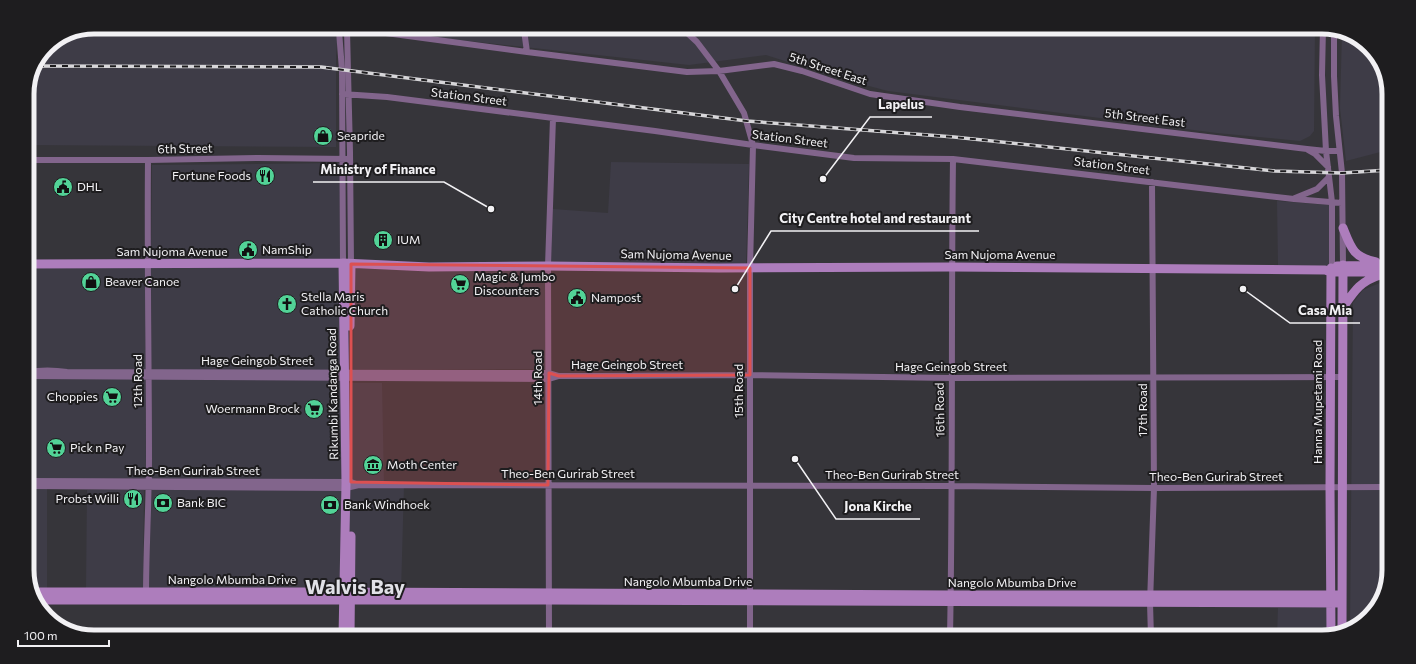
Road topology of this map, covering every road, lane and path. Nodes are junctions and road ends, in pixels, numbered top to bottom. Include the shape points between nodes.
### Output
1 (339, 34) edge
2 (347, 34) edge
3 (393, 34) edge
4 (525, 34) edge
5 (688, 34) edge
6 (1323, 34) edge
7 (1334, 35) edge
8 (527, 52) junction
9 (718, 71) junction
10 (342, 94) junction
11 (349, 95) junction
12 (553, 118) junction
13 (753, 145) junction
14 (1307, 149) junction
15 (1326, 151) junction
16 (1339, 151) junction
17 (343, 159) junction
18 (350, 159) junction
19 (953, 159) junction
20 (34, 160) edge
21 (148, 160) junction
22 (1328, 166) junction
23 (1329, 177) junction
24 (1152, 182) junction
25 (1294, 199) junction
26 (1332, 202) junction
27 (1342, 203) junction
28 (1343, 228) junction
29 (1382, 263) edge
30 (34, 264) edge
31 (147, 264) junction
32 (347, 264) junction
33 (1382, 265) edge
34 (548, 266) junction
35 (952, 267) junction
36 (750, 268) junction
37 (1152, 268) junction
38 (1329, 269) junction
39 (1343, 269) junction
40 (1382, 272) edge
41 (1382, 274) edge
42 (1344, 306) junction
43 (34, 371) edge
44 (149, 374) junction
45 (348, 375) junction
46 (750, 375) junction
47 (34, 376) edge
48 (549, 376) junction
49 (1330, 377) junction
50 (1342, 377) junction
51 (951, 378) junction
52 (1154, 378) junction
53 (34, 481) edge
54 (149, 484) junction
55 (350, 485) junction
56 (548, 485) junction
57 (34, 486) edge
58 (751, 486) junction
59 (952, 486) junction
60 (1330, 487) junction
61 (1342, 487) junction
62 (1382, 487) edge
63 (1154, 488) junction
64 (38, 592) edge
65 (347, 596) junction
66 (548, 596) junction
67 (146, 597) junction
68 (750, 597) junction
69 (951, 598) junction
70 (1151, 599) junction
71 (1331, 599) junction
72 (1342, 599) junction
73 (42, 600) edge
74 (330, 600) junction
75 (1342, 627) edge
76 (1331, 629) edge
77 (338, 630) edge
78 (343, 630) edge
79 (349, 630) edge
80 (549, 630) edge
81 (750, 630) edge
82 (950, 630) edge
83 (1151, 630) edge

1 - 10 street, Rikumbi Kandanga Road
2 - 11 street, Rikumbi Kandanga Road
3 - 8 street, 5th Street East
4 - 8 street
5 - 9 street, 15th Road
6 - 15 street, Hanna Mupetami Road
7 - 16 street, Hanna Mupetami Road
8 - 9 street, 5th Street East via 687,72
9 - 13 street, 15th Road via 744,113
9 - 14 street, 5th Street East via 774,64 870,94
10 - 11 street, Station Street
10 - 17 street, Rikumbi Kandanga Road
11 - 12 street, Station Street via 387,97
11 - 18 street, Rikumbi Kandanga Road
12 - 13 street, Station Street
12 - 34 street, 14th Road
13 - 19 street, Station Street via 854,158
13 - 36 street, 15th Road
14 - 15 street, 5th Street East
14 - 22 street
15 - 16 street, 5th Street East
15 - 22 street, Hanna Mupetami Road
16 - 27 street, Hanna Mupetami Road
17 - 18 street, 6th Street
17 - 21 street, 6th Street
17 - 32 street, Rikumbi Kandanga Road
18 - 32 street, Rikumbi Kandanga Road
19 - 24 street, Station Street
19 - 35 street, 16th Road
20 - 21 street, 6th Street
21 - 31 street, 12th Road
22 - 23 street, Hanna Mupetami Road
23 - 25 street via 1316,190
23 - 26 street, Hanna Mupetami Road
24 - 25 street, Station Street
24 - 37 street, 17th Road
25 - 26 street, Station Street
26 - 27 street, Station Street
26 - 38 street, Hanna Mupetami Road
27 - 28 street, Hanna Mupetami Road
28 - 29 main road via 1351,247 1359,256
28 - 39 street, Hanna Mupetami Road
30 - 31 main road, Sam Nujoma Avenue
31 - 32 main road, Sam Nujoma Avenue
31 - 44 street, 12th Road
32 - 34 main road, Sam Nujoma Avenue via 429,267
32 - 45 main road, Rikumbi Kandanga Road
33 - 39 main road, Sam Nujoma Avenue
34 - 36 main road, Sam Nujoma Avenue
34 - 48 street, 14th Road
35 - 36 main road, Sam Nujoma Avenue
35 - 37 main road, Sam Nujoma Avenue
35 - 51 street, 16th Road
36 - 46 street, 15th Road
37 - 38 main road, Sam Nujoma Avenue
37 - 52 street, 17th Road
38 - 39 main road, Sam Nujoma Avenue
38 - 49 main road, Hanna Mupetami Road
39 - 40 main road, Sam Nujoma Avenue
39 - 42 main road, Hanna Mupetami Road
41 - 42 main road via 1364,282
42 - 50 main road, Hanna Mupetami Road
43 - 44 street, Hage Geingob Street
44 - 45 street, Hage Geingob Street
44 - 47 street, Hage Geingob Street
44 - 54 street, 12th Road
45 - 48 street, Hage Geingob Street
45 - 55 main road, Rikumbi Kandanga Road
46 - 48 street, Hage Geingob Street
46 - 51 street, Hage Geingob Street
46 - 58 street, 15th Road
48 - 56 street, 14th Road
49 - 50 street, Hage Geingob Street
49 - 52 street, Hage Geingob Street
49 - 60 main road, Hanna Mupetami Road
50 - 61 main road, Hanna Mupetami Road
51 - 52 street, Hage Geingob Street
51 - 59 street, 16th Road
52 - 63 street, 17th Road
53 - 54 street, Theo-Ben Gurirab Street
54 - 55 street, Theo-Ben Gurirab Street
54 - 57 street, Theo-Ben Gurirab Street
54 - 67 street, 12th Road
55 - 56 street, Theo-Ben Gurirab Street
55 - 65 main road, Rikumbi Kandanga Road
56 - 58 street, Theo-Ben Gurirab Street
56 - 66 street, 14th Road
58 - 59 street, Theo-Ben Gurirab Street
58 - 68 street, 15th Road
59 - 63 street, Theo-Ben Gurirab Street
59 - 69 street, 16th Road
60 - 61 street, Theo-Ben Gurirab Street
60 - 63 street, Theo-Ben Gurirab Street
60 - 71 main road, Hanna Mupetami Road
61 - 62 street, Theo-Ben Gurirab Street
61 - 72 main road, Hanna Mupetami Road
63 - 70 street, 17th Road
64 - 67 main road, Nangolo Mbumba Drive
65 - 66 main road, Nangolo Mbumba Drive
65 - 67 main road, Nangolo Mbumba Drive
65 - 74 main road, Nangolo Mbumba Drive
65 - 78 main road, Rikumbi Kandanga Road
65 - 79 main road, Rikumbi Kandanga Road
66 - 68 main road, Nangolo Mbumba Drive
66 - 80 street, 14th Road
67 - 73 main road, Nangolo Mbumba Drive
67 - 74 main road, Nangolo Mbumba Drive
68 - 69 main road, Nangolo Mbumba Drive
68 - 81 street, 15th Road
69 - 70 main road, Nangolo Mbumba Drive
69 - 82 street, 16th Road
70 - 71 main road, Nangolo Mbumba Drive
70 - 83 street, 17th Road
71 - 72 main road, Nangolo Mbumba Drive
71 - 76 main road, Hanna Mupetami Road
72 - 75 main road, Hanna Mupetami Road
74 - 77 main road via 336,605

